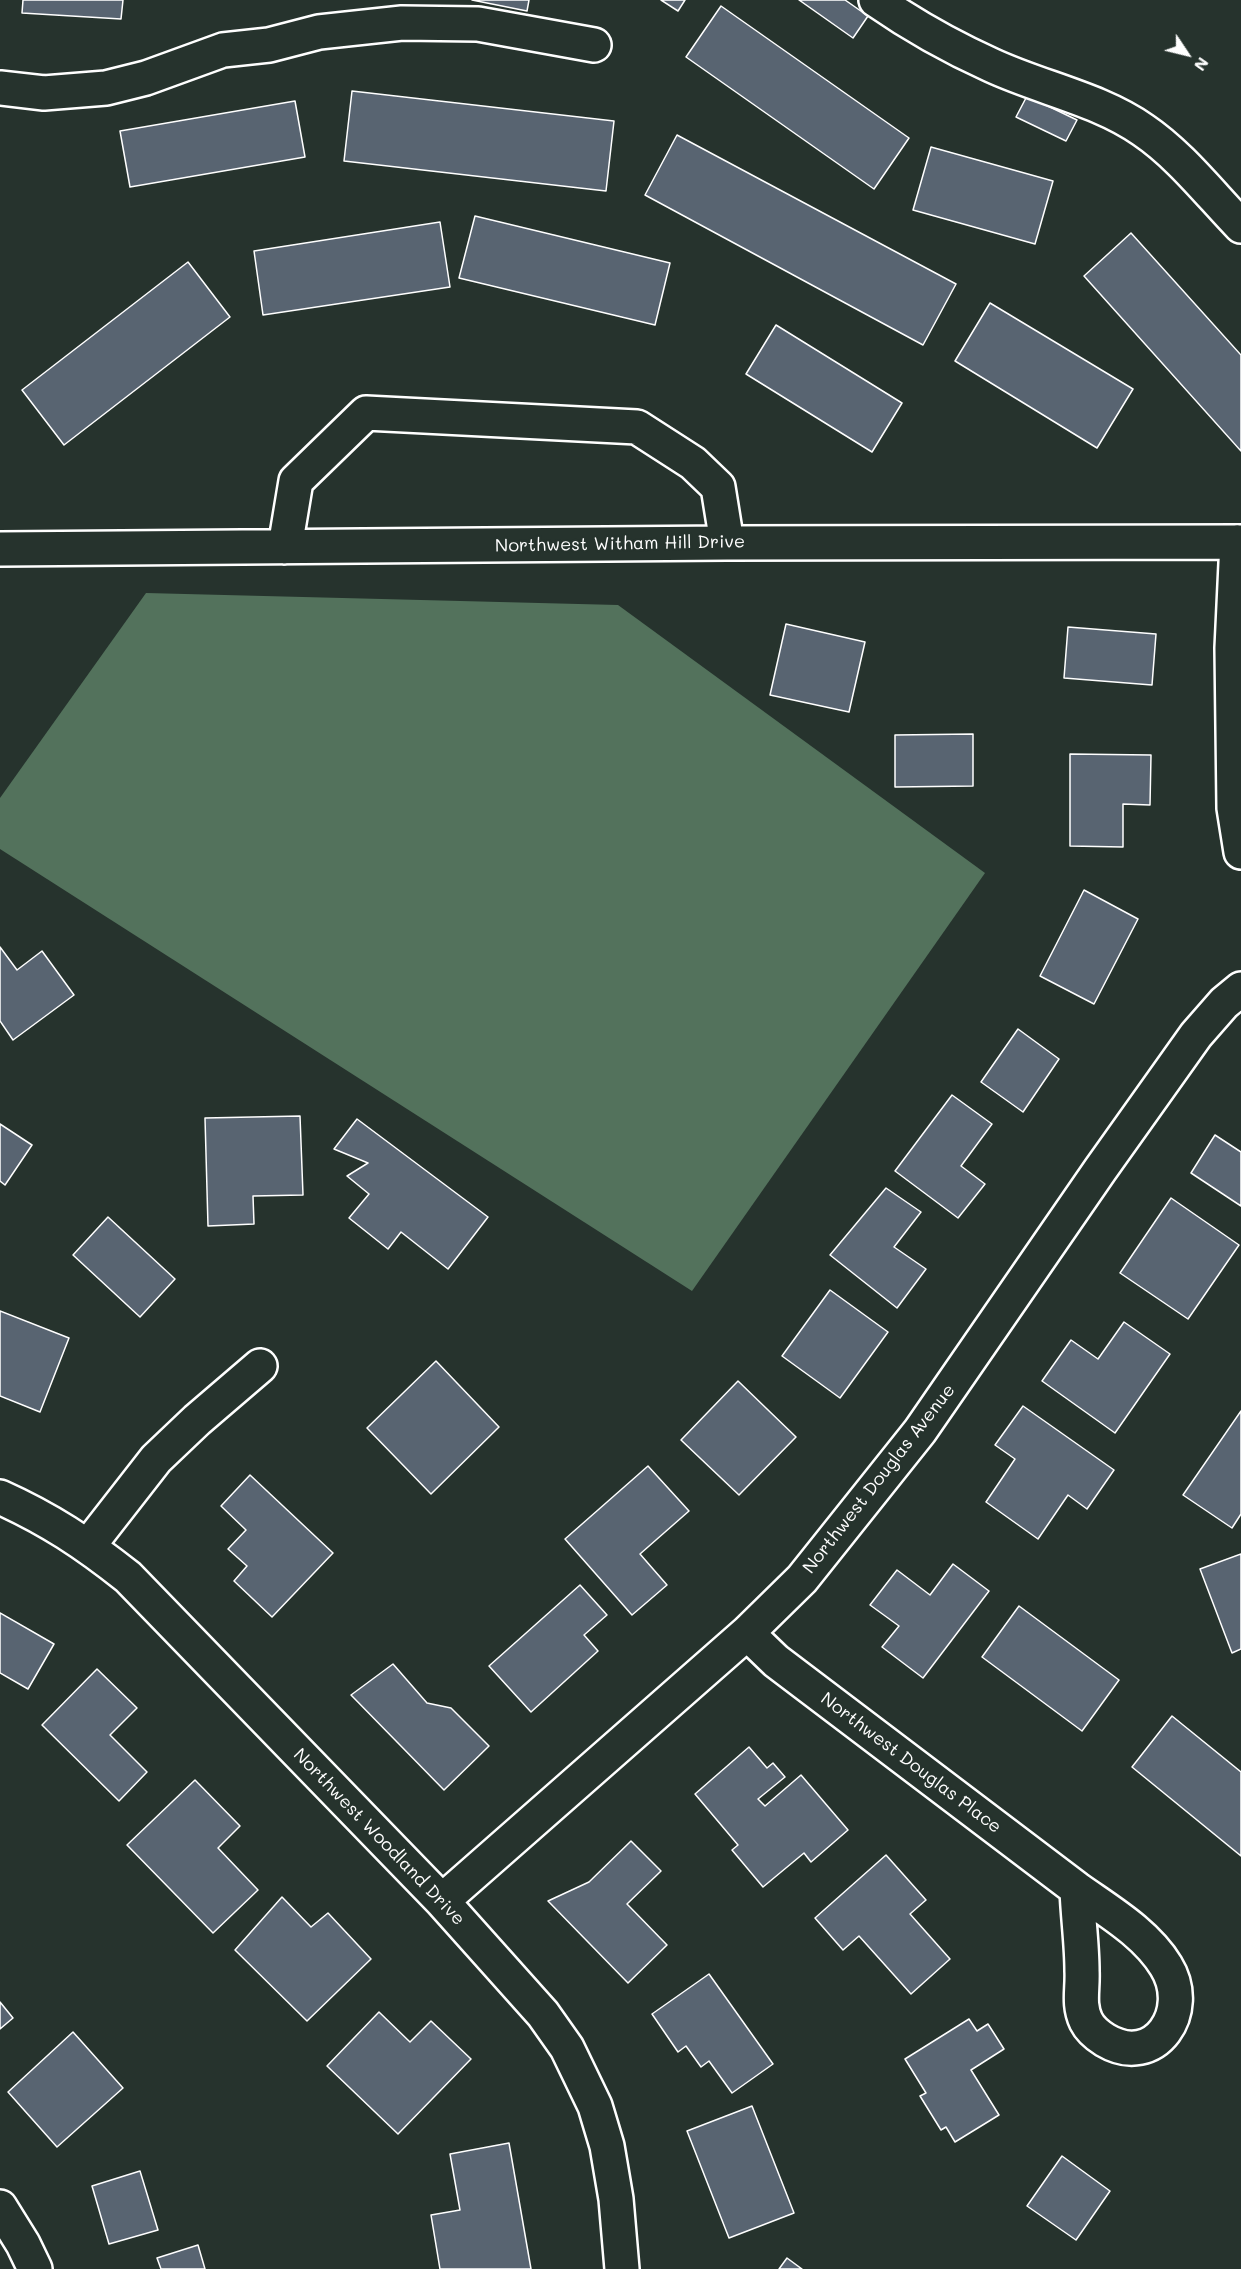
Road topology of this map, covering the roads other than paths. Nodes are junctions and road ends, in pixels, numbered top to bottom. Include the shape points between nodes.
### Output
1 (876, 0) edge
2 (594, 45) dead end
3 (0, 88) edge
4 (1241, 226) edge
5 (1239, 542) edge
6 (728, 543) junction
7 (285, 548) junction
8 (0, 549) edge
9 (1241, 852) edge
10 (1241, 989) edge
11 (260, 1366) dead end
12 (0, 1497) edge
13 (89, 1545) junction
14 (747, 1634) junction
15 (1077, 1889) junction
16 (442, 1901) junction
17 (0, 2207) edge
18 (35, 2269) edge
19 (622, 2269) edge

1 - 4 street via 912,24 992,66 1116,114 1143,129
2 - 3 street via 478,24 402,23 319,32 269,45 223,50 106,88 44,93
5 - 6 street, Northwest Witham Hill Drive
5 - 9 street via 1232,648 1234,808
6 - 7 street, Northwest Witham Hill Drive
6 - 7 street via 718,487 693,463 637,427 366,414 296,481
7 - 8 street, Northwest Witham Hill Drive
10 - 14 street, Northwest Douglas Avenue via 1196,1035 920,1431 802,1579
11 - 13 street via 156,1459
12 - 13 street, Northwest Woodland Drive
13 - 16 street, Northwest Woodland Drive via 128,1577
14 - 15 street, Northwest Douglas Place via 776,1661
14 - 16 street, Northwest Douglas Avenue
15 - 15 street, Northwest Douglas Place via 1124,1923 1157,1953 1168,1969 1176,1997 1173,2019 1154,2043 1132,2049 1117,2047 1097,2035 1086,2021 1080,2002
16 - 19 street, Northwest Woodland Drive via 543,2014 567,2048 594,2106 607,2146
17 - 18 street

